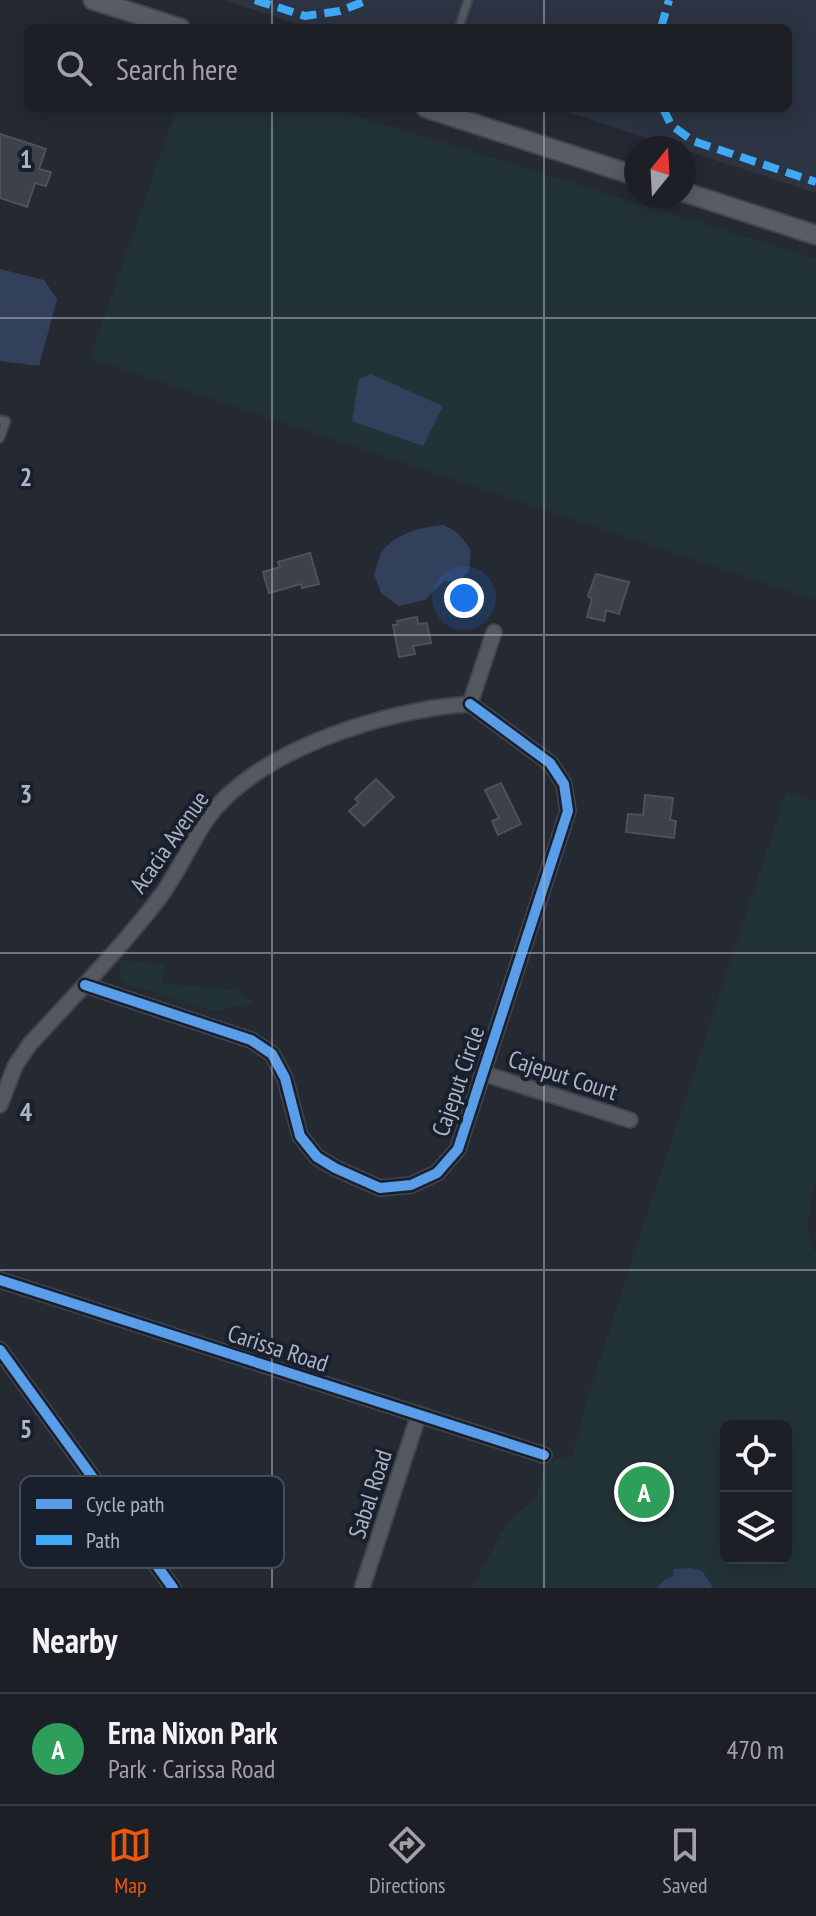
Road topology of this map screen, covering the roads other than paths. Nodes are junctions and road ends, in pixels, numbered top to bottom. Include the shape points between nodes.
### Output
1 (93, 0) edge
2 (468, 0) edge
3 (168, 24) edge
4 (460, 24) edge
5 (439, 112) edge
6 (624, 172) edge
7 (696, 196) edge
8 (816, 235) edge
9 (0, 420) edge
10 (0, 438) edge
11 (494, 632) dead end
12 (470, 704) junction
13 (85, 985) junction
14 (482, 1073) junction
15 (0, 1105) edge
16 (630, 1120) dead end
17 (0, 1280) edge
18 (0, 1350) edge
19 (419, 1414) junction
20 (544, 1455) dead end
21 (92, 1476) edge
22 (158, 1568) edge
23 (173, 1588) edge
24 (362, 1588) edge

1 - 3 main road
2 - 4 lane
5 - 6 main road
7 - 8 main road
9 - 10 lane via 6,421
11 - 12 street
12 - 13 street, Acacia Avenue via 436,706 340,732 288,753 241,785 209,817 161,895
12 - 14 street, Cajeput Circle via 550,763 564,784 568,811
13 - 14 street, Cajeput Circle via 262,1047 285,1078 300,1136 317,1157 380,1188 411,1185 437,1173 458,1149
13 - 15 street, Acacia Avenue via 22,1055
14 - 16 street, Cajeput Court
17 - 19 street, Carissa Road
18 - 21 street
19 - 20 street, Carissa Road
19 - 24 street, Sabal Road
22 - 23 street

